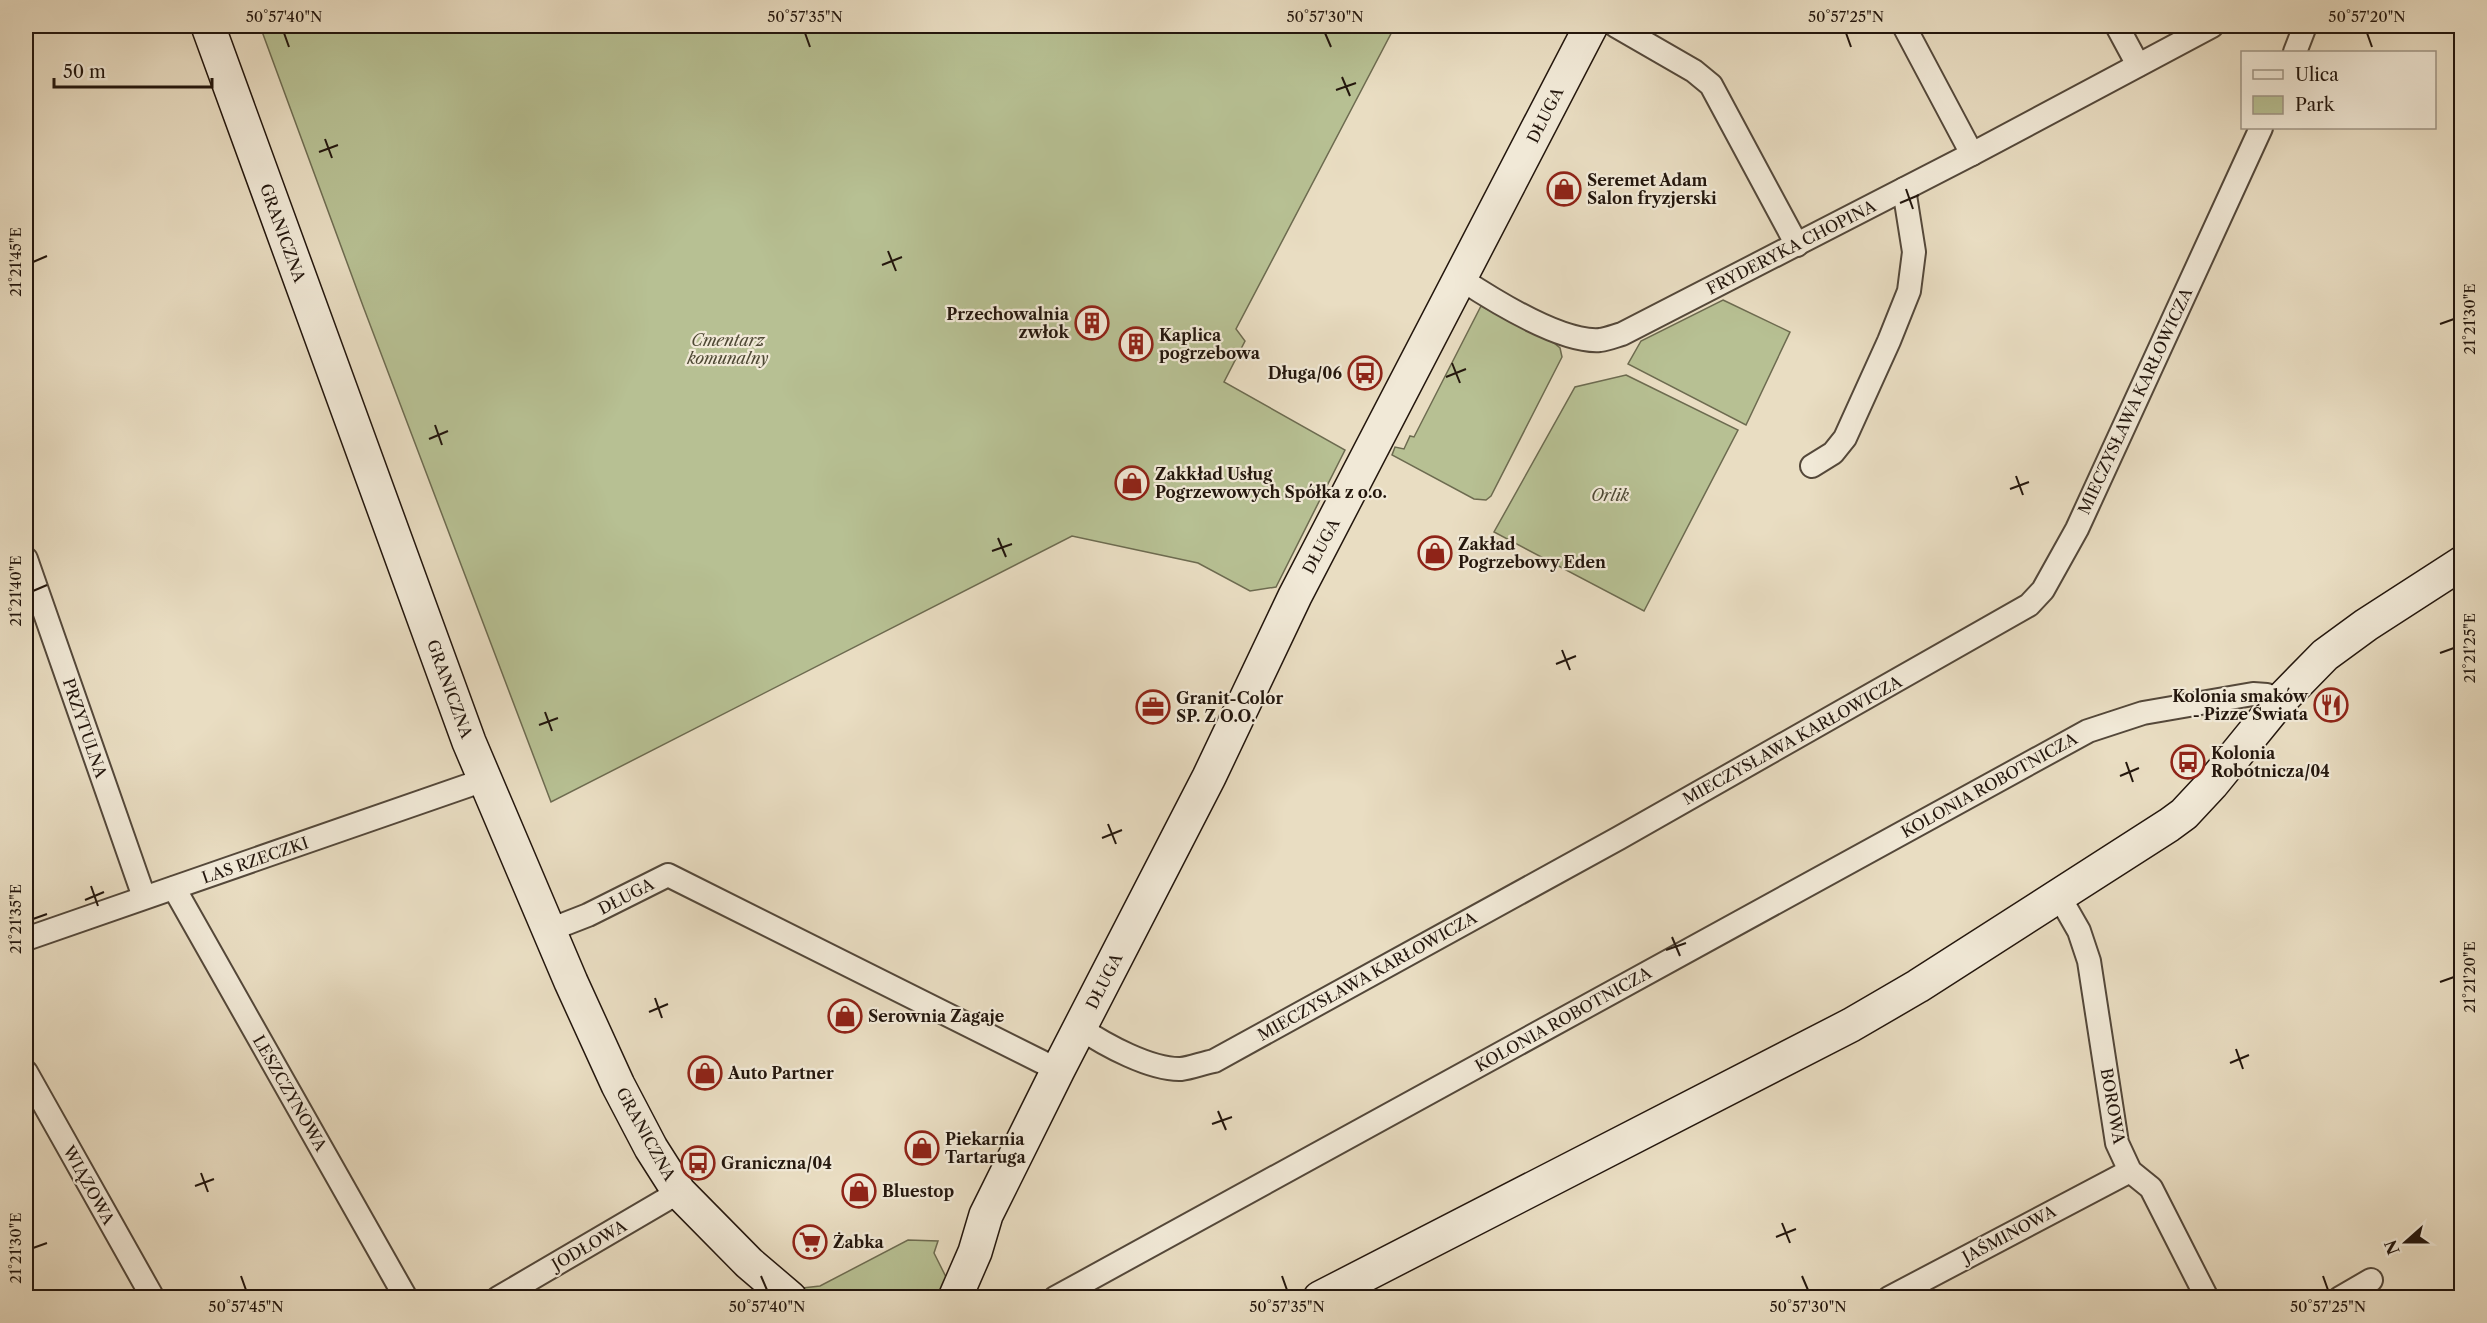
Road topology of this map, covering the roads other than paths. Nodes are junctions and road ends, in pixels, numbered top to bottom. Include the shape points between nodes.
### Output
1 (208, 26) edge
2 (1591, 26) edge
3 (1616, 26) edge
4 (1904, 26) edge
5 (2117, 26) edge
6 (2212, 26) edge
7 (2306, 26) edge
8 (2295, 51) edge
9 (2138, 65) junction
10 (2261, 129) edge
11 (1972, 154) junction
12 (1905, 189) junction
13 (1797, 245) junction
14 (1461, 279) junction
15 (1812, 466) dead end
16 (26, 559) edge
17 (2462, 563) edge
18 (2278, 703) junction
19 (484, 780) junction
20 (174, 888) junction
21 (2059, 896) junction
22 (144, 897) junction
23 (548, 931) junction
24 (26, 939) edge
25 (1080, 1028) junction
26 (1058, 1070) junction
27 (26, 1072) edge
28 (2130, 1172) junction
29 (679, 1192) junction
30 (975, 1252) junction
31 (2371, 1280) dead end
32 (153, 1298) edge
33 (406, 1298) edge
34 (498, 1298) edge
35 (790, 1298) edge
36 (955, 1298) edge
37 (967, 1298) edge
38 (1055, 1298) edge
39 (1320, 1298) edge
40 (1889, 1298) edge
41 (2207, 1298) edge
42 (2340, 1298) edge

1 - 19 street, GRANICZNA
2 - 14 street, DŁUGA
3 - 13 street via 1711,85
4 - 11 street
5 - 9 street
6 - 9 street, FRYDERYKA CHOPINA
7 - 8 street
9 - 11 street, FRYDERYKA CHOPINA
10 - 25 street, MIECZYSŁAWA KARŁOWICZA via 2077,529 2043,590 2029,605 1214,1061 1181,1069 1151,1064
11 - 12 street, FRYDERYKA CHOPINA
12 - 13 street, FRYDERYKA CHOPINA
12 - 15 street via 1914,252 1909,291 1845,438 1833,453
13 - 14 street, FRYDERYKA CHOPINA via 1622,334 1600,340 1556,332
14 - 25 street, DŁUGA via 1296,596 1209,777
16 - 22 street, PRZYTULNA
17 - 18 street via 2339,644
18 - 21 street via 2184,814
18 - 38 street, KOLONIA ROBOTNICZA via 2267,695 2253,693 2143,713 2088,731
19 - 20 street, LAS RZECZKI
19 - 23 street, GRANICZNA
20 - 22 street, LAS RZECZKI
20 - 33 street, LESZCZYNOWA
21 - 28 street, BOROWA via 2079,931 2089,961 2117,1143
21 - 39 street via 1851,1025
22 - 24 street, LAS RZECZKI
23 - 26 street, DŁUGA via 668,875
23 - 29 street, GRANICZNA via 618,1085
25 - 26 street, DŁUGA
26 - 30 street, DŁUGA via 986,1215
27 - 32 street, WIĄZOWA
28 - 40 street, JAŚMINOWA
28 - 41 street, BOROWA via 2151,1188
29 - 34 street, JODŁOWA
29 - 35 street, GRANICZNA via 749,1263
30 - 36 street, DŁUGA
30 - 37 street, DŁUGA
31 - 42 street

